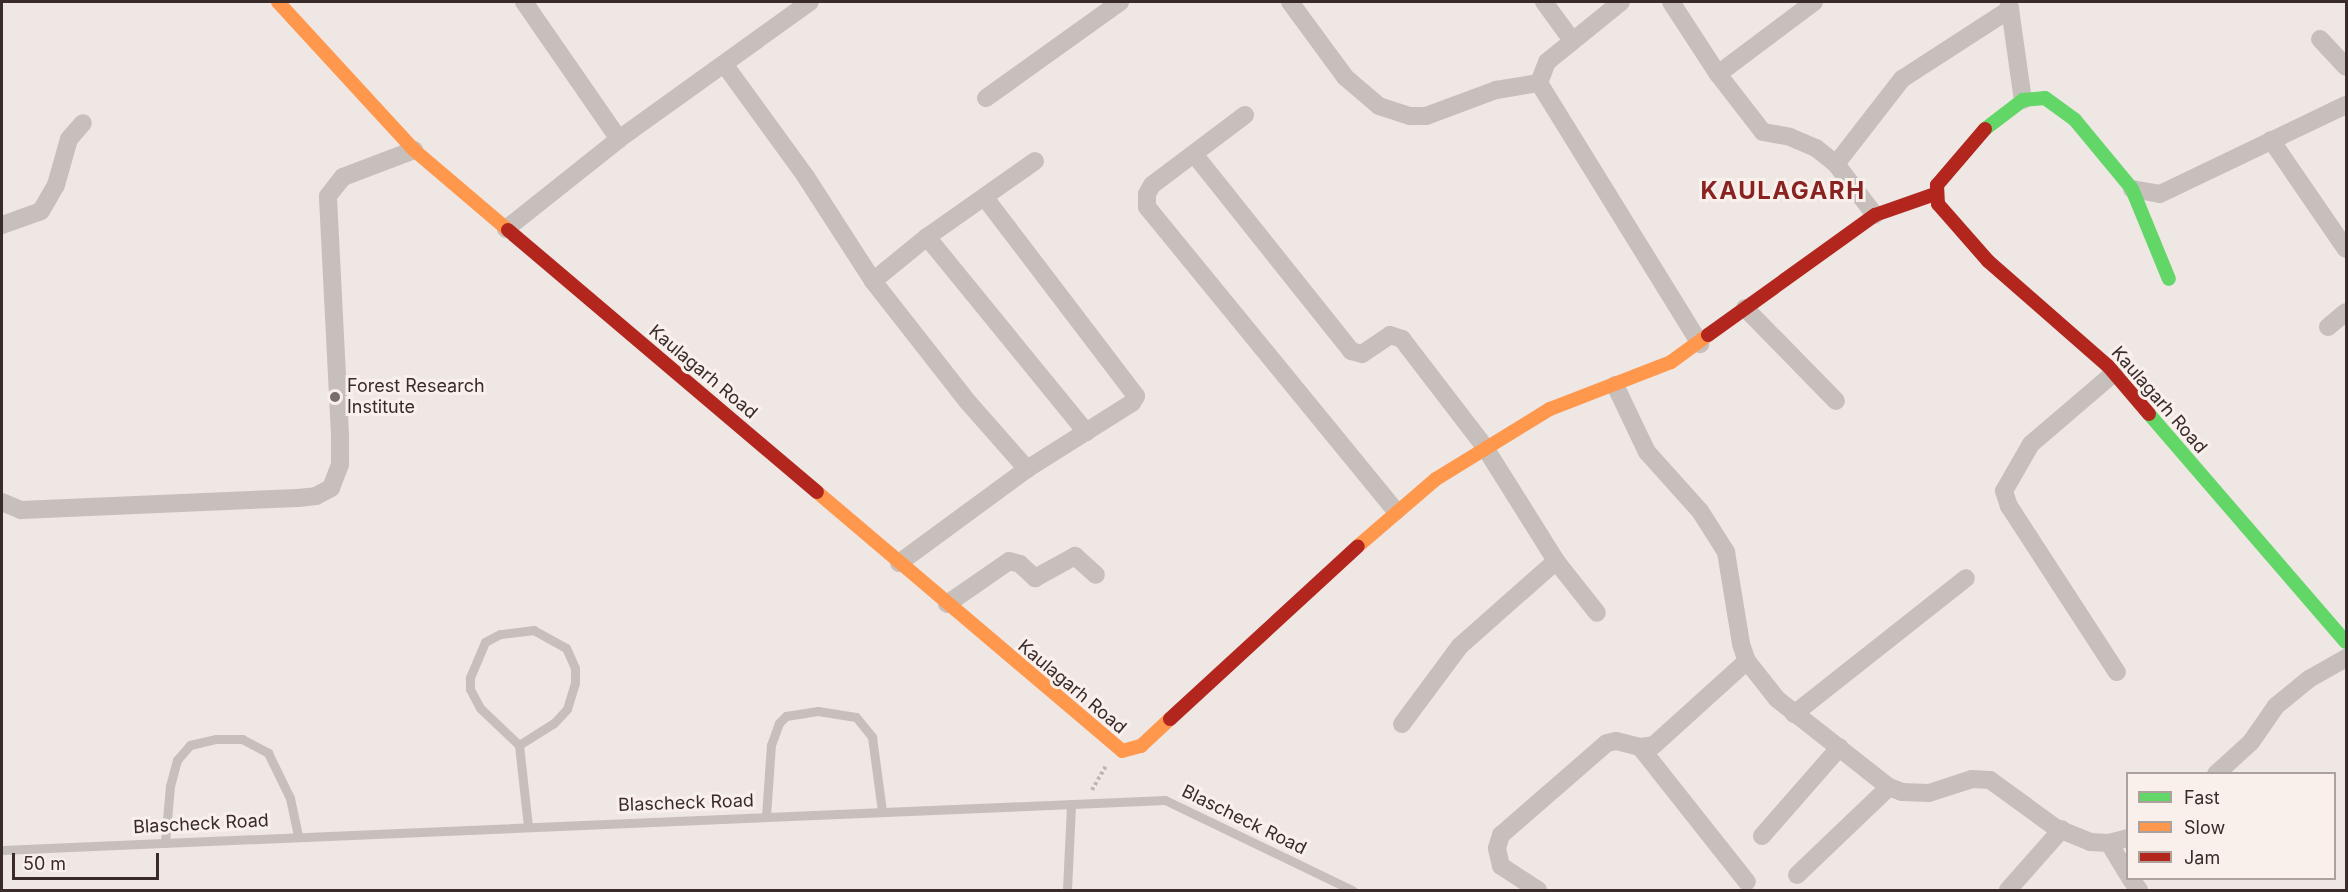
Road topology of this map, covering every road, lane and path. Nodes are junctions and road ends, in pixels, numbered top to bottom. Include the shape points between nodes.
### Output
1 (278, 2) edge
2 (524, 2) edge
3 (809, 2) edge
4 (1120, 2) edge
5 (1290, 2) edge
6 (1544, 2) edge
7 (1621, 2) edge
8 (1671, 2) edge
9 (1814, 2) edge
10 (2010, 5) edge
11 (1572, 39) junction
12 (2320, 39) dead end
13 (724, 64) junction
14 (2346, 67) edge
15 (1718, 74) junction
16 (1539, 83) junction
17 (986, 98) dead end
18 (2023, 100) junction
19 (2346, 105) edge
20 (1245, 115) dead end
21 (83, 123) dead end
22 (619, 139) junction
23 (2271, 140) junction
24 (414, 150) junction
25 (1194, 154) junction
26 (1035, 161) dead end
27 (1836, 164) junction
28 (2132, 189) junction
29 (1935, 194) junction
30 (984, 198) junction
31 (1875, 214) junction
32 (2, 225) edge
33 (506, 229) junction
34 (927, 237) junction
35 (2346, 249) edge
36 (2169, 279) dead end
37 (873, 281) junction
38 (1745, 308) junction
39 (2346, 312) edge
40 (2328, 327) dead end
41 (1700, 344) junction
42 (2114, 374) junction
43 (1615, 385) junction
44 (1836, 401) dead end
45 (1086, 432) junction
46 (1484, 447) junction
47 (1027, 469) junction
48 (2, 502) edge
49 (1396, 511) junction
50 (1556, 561) junction
51 (899, 563) junction
52 (1096, 575) dead end
53 (1966, 578) dead end
54 (946, 604) junction
55 (1597, 613) dead end
56 (2346, 642) edge
57 (2346, 657) edge
58 (1747, 661) junction
59 (2117, 672) dead end
60 (1794, 714) junction
61 (1402, 724) dead end
62 (519, 745) junction
63 (1640, 747) junction
64 (1840, 747) junction
65 (1122, 751) junction
66 (2218, 772) edge
67 (1889, 786) junction
68 (1086, 803) junction
69 (1071, 804) junction
70 (882, 812) junction
71 (766, 816) junction
72 (528, 826) junction
73 (2062, 829) junction
74 (298, 836) junction
75 (1762, 836) dead end
76 (2126, 838) edge
77 (165, 842) junction
78 (2109, 843) junction
79 (2, 850) edge
80 (2126, 872) edge
81 (1797, 875) dead end
82 (1746, 882) dead end
83 (1067, 891) edge
84 (1352, 891) edge
85 (1538, 891) edge
86 (2008, 891) edge

1 - 24 street, Kaulagarh Road
2 - 22 street
3 - 13 street
4 - 17 street
5 - 16 street via 1345,77 1379,106 1410,116 1426,116 1496,90
6 - 11 street
7 - 11 street
8 - 15 street
9 - 15 street
10 - 18 street
10 - 27 street via 1902,79
11 - 16 street via 1547,62
12 - 14 street
13 - 22 street
13 - 37 street via 806,177
15 - 27 street via 1763,132 1790,137 1816,148
16 - 41 street
18 - 28 street via 2045,98 2064,109
18 - 29 street via 1994,119 1962,152 1942,177
19 - 23 street
20 - 25 street
21 - 32 street via 69,139 56,185 45,206 28,218
22 - 33 street
23 - 28 street via 2160,194
23 - 35 street
24 - 33 street, Kaulagarh Road
24 - 48 street via 344,177 328,196 340,435 340,464 331,488 316,496 298,498 21,510
25 - 46 street via 1351,351 1362,354 1396,335
25 - 49 street via 1152,185 1146,200 1152,214
26 - 30 street
27 - 31 street
28 - 36 street
29 - 31 street
29 - 42 street, Kaulagarh Road via 1949,221 1988,261
30 - 34 street
30 - 45 street via 1135,391 1132,403
31 - 38 street
33 - 51 street, Kaulagarh Road
34 - 37 street
34 - 45 street
37 - 47 street via 967,401
38 - 41 street
38 - 44 street
39 - 40 street
41 - 43 street via 1671,362
42 - 56 street, Kaulagarh Road
42 - 59 street via 2031,444 2004,491 2009,506
43 - 46 street via 1550,409
43 - 58 street via 1647,452 1700,511 1726,552
45 - 47 street
46 - 49 street
46 - 50 street
47 - 51 street
49 - 65 street via 1141,746
50 - 55 street
50 - 61 street via 1460,646
51 - 54 street, Kaulagarh Road
52 - 54 street via 1075,556 1035,578 1020,564 1009,561
53 - 60 street
54 - 65 street, Kaulagarh Road
57 - 66 street via 2309,679 2276,706 2251,742
58 - 60 street via 1764,687
58 - 63 street via 1662,738
60 - 64 street
62 - 62 lane via 480,708 470,688 470,678 485,642 500,634 534,630 566,648 575,668 574,683 567,709 554,723
62 - 72 lane
63 - 82 street
63 - 85 street via 1608,743 1501,835 1497,849 1501,866
64 - 67 street
64 - 75 street
65 - 68 path via 1100,772
67 - 73 street via 1914,795 1972,779 1990,780
67 - 81 street
68 - 69 lane, Blascheck Road
68 - 84 lane, Blascheck Road via 1165,800
69 - 70 lane, Blascheck Road
69 - 83 lane
70 - 71 lane, Blascheck Road
70 - 71 lane via 872,736 856,717 818,711 786,716 778,723 771,745
71 - 72 lane, Blascheck Road
72 - 74 lane, Blascheck Road
73 - 78 street via 2090,842
73 - 86 street
74 - 77 lane, Blascheck Road
74 - 77 lane via 290,798 267,753 242,739 216,739 190,745 177,760 170,786
76 - 78 street
77 - 79 lane, Blascheck Road
78 - 80 street

